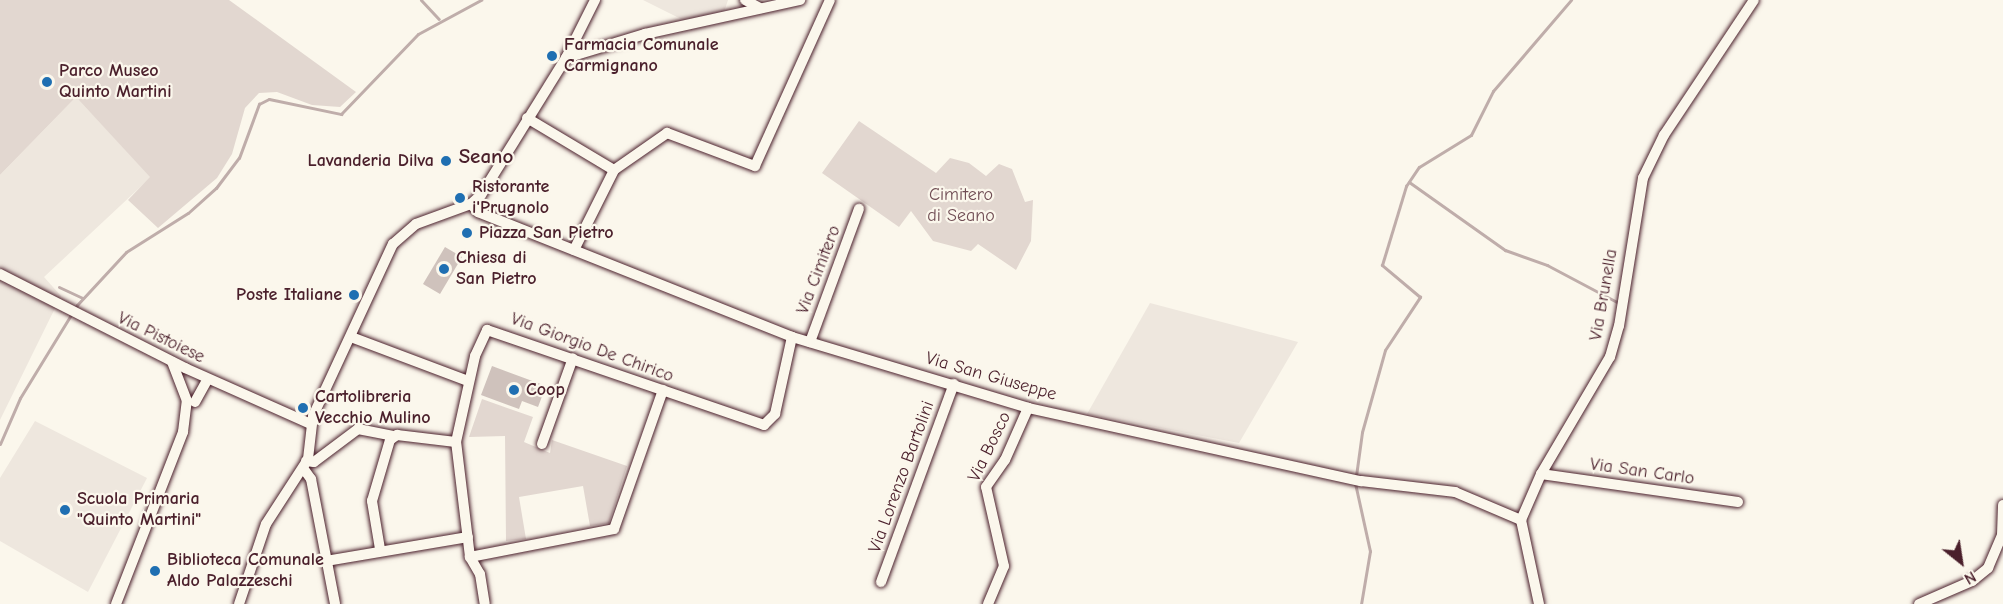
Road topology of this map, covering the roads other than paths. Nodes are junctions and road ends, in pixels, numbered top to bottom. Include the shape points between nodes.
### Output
1 (595, 0) edge
2 (745, 0) edge
3 (800, 0) edge
4 (830, 0) edge
5 (1754, 0) edge
6 (760, 8) junction
7 (566, 58) junction
8 (527, 118) junction
9 (614, 170) junction
10 (473, 206) junction
11 (859, 209) dead end
12 (574, 250) junction
13 (0, 274) edge
14 (351, 337) junction
15 (792, 337) junction
16 (810, 342) junction
17 (573, 358) junction
18 (172, 362) junction
19 (185, 368) junction
20 (208, 379) junction
21 (468, 381) junction
22 (954, 384) junction
23 (663, 390) junction
24 (195, 402) junction
25 (1028, 408) junction
26 (311, 424) junction
27 (183, 432) junction
28 (392, 438) junction
29 (456, 442) junction
30 (542, 444) dead end
31 (305, 465) junction
32 (1541, 474) junction
33 (1738, 502) dead end
34 (2003, 506) edge
35 (1521, 520) junction
36 (468, 537) junction
37 (380, 549) junction
38 (470, 557) junction
39 (326, 561) junction
40 (881, 582) dead end
41 (116, 604) edge
42 (239, 604) edge
43 (335, 604) edge
44 (485, 604) edge
45 (988, 604) edge
46 (1539, 604) edge
47 (1918, 604) edge

1 - 7 street
2 - 6 street
3 - 6 street
4 - 9 street via 755,166 667,133
5 - 32 street, Via Brunella via 1670,126 1643,178 1619,326 1610,357
6 - 7 street via 645,33
7 - 8 street
8 - 9 street
8 - 10 street
9 - 12 street
10 - 12 street, Via San Giuseppe
10 - 14 street via 425,220 393,244
11 - 16 street, Via Cimitero
12 - 15 street, Via San Giuseppe
13 - 18 street, Via Pistoiese
14 - 21 street
14 - 26 street
15 - 16 street, Via San Giuseppe
15 - 23 street, Via Giorgio De Chirico via 775,414 764,424
16 - 22 street, Via San Giuseppe
17 - 21 street, Via Giorgio De Chirico via 491,329 482,336
17 - 23 street, Via Giorgio De Chirico
17 - 30 street
18 - 19 street, Via Pistoiese
18 - 27 street via 187,401
19 - 20 street, Via Pistoiese
19 - 24 street
20 - 24 street
20 - 26 street, Via Pistoiese
21 - 29 street, Via Giorgio De Chirico
22 - 25 street, Via San Giuseppe
22 - 40 street, Via Lorenzo Bartolini
23 - 38 street via 614,529
24 - 27 street
25 - 35 street, Via San Giuseppe via 1361,481 1455,492
25 - 45 street, Via Bosco via 1005,460 986,487 1004,566
26 - 31 street
27 - 41 street
28 - 29 street
28 - 31 street via 358,429
28 - 37 street via 372,501
29 - 36 street, Via Giorgio De Chirico
31 - 39 street
31 - 42 street via 266,525
32 - 33 street, Via San Carlo
32 - 35 street, Via Brunella
34 - 47 street via 2002,535 1988,568 1972,581
35 - 46 street
36 - 37 street
36 - 38 street, Via Giorgio De Chirico
37 - 39 street
38 - 44 street, Via Giorgio De Chirico via 480,574
39 - 43 street

